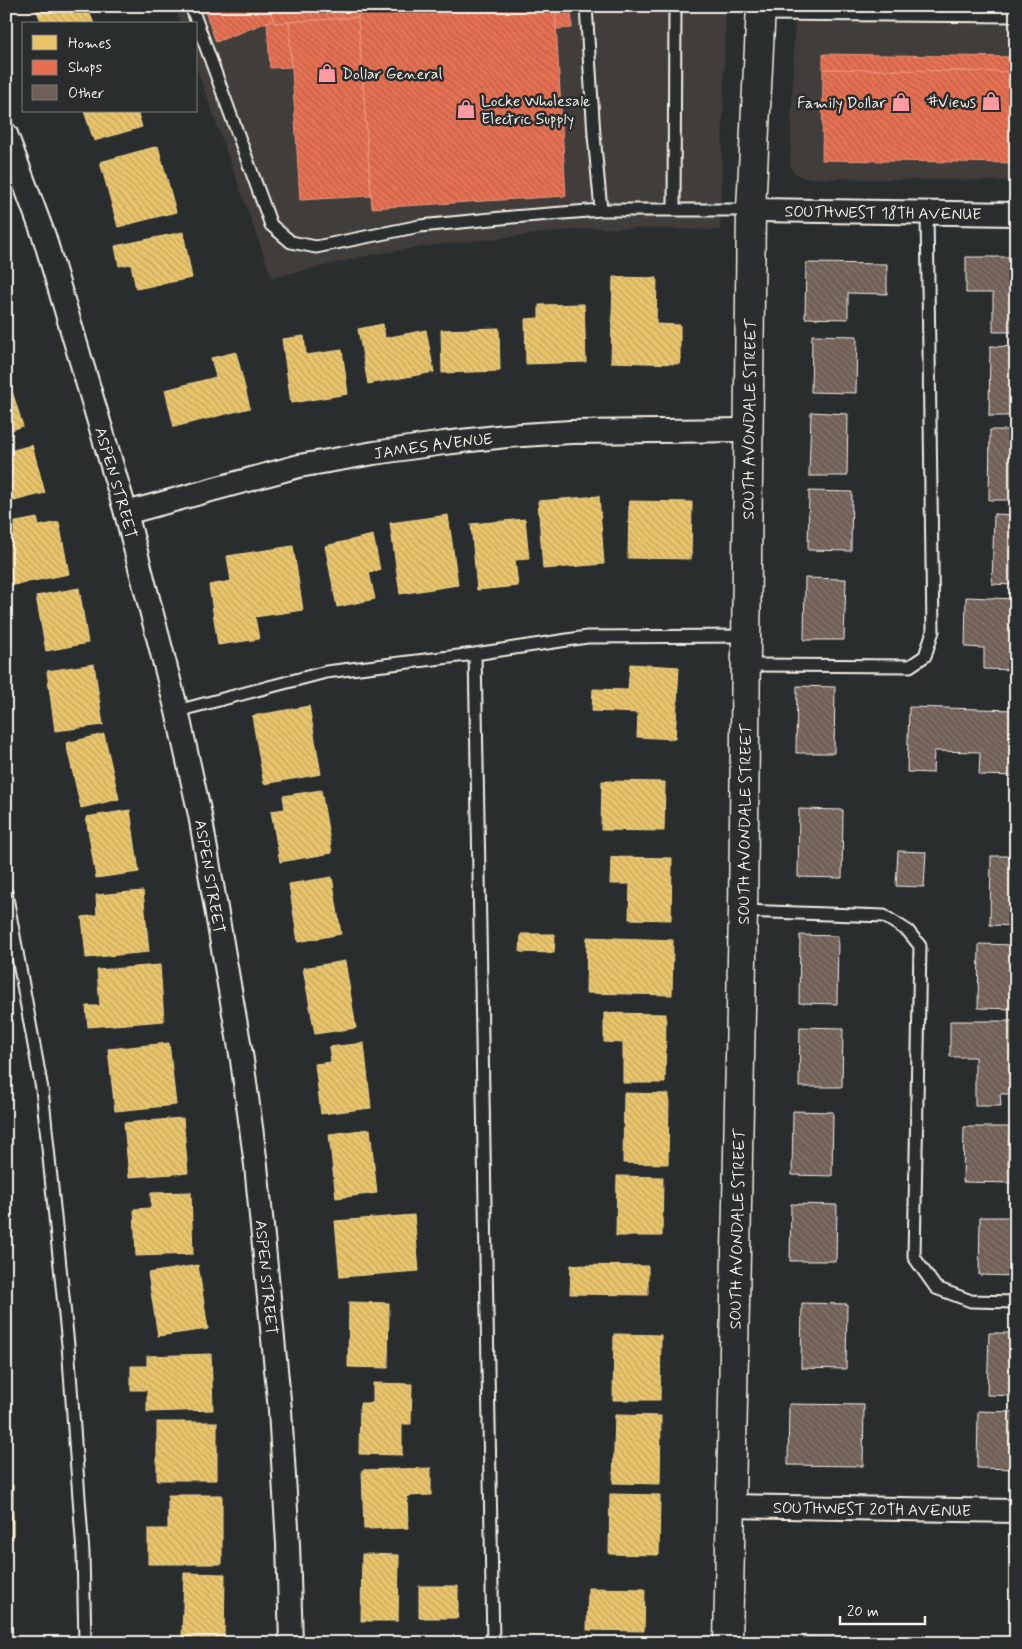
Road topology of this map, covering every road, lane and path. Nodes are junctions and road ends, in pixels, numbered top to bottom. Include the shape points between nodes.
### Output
1 (191, 6) edge
2 (586, 6) edge
3 (675, 6) edge
4 (761, 10) edge
5 (991, 11) edge
6 (1016, 16) edge
7 (197, 22) edge
8 (198, 25) edge
9 (6, 134) edge
10 (674, 209) junction
11 (601, 210) junction
12 (751, 210) junction
13 (927, 213) junction
14 (1016, 214) edge
15 (748, 430) junction
16 (126, 513) junction
17 (745, 636) junction
18 (476, 654) junction
19 (745, 664) junction
20 (177, 711) junction
21 (6, 892) edge
22 (742, 911) junction
23 (1016, 1302) edge
24 (730, 1506) junction
25 (1016, 1511) edge
26 (85, 1643) edge
27 (291, 1643) edge
28 (493, 1643) edge
29 (728, 1643) edge

1 - 7 lane
2 - 11 lane
3 - 10 lane
4 - 5 lane
4 - 12 main road, SOUTH AVONDALE STREET
5 - 6 lane
8 - 11 lane via 271,225 290,242 316,247 420,226
9 - 16 street, ASPEN STREET via 47,244
10 - 11 lane
10 - 12 lane
12 - 13 street, SOUTHWEST 18TH AVENUE
12 - 15 main road, SOUTH AVONDALE STREET
13 - 14 street, SOUTHWEST 18TH AVENUE
13 - 19 lane via 933,631 925,656 910,666
15 - 16 street, JAMES AVENUE via 571,432 444,443 299,466
15 - 17 main road, SOUTH AVONDALE STREET
16 - 20 street, ASPEN STREET
17 - 18 lane via 587,637
17 - 19 main road, SOUTH AVONDALE STREET
18 - 20 lane via 326,672
18 - 28 lane
19 - 22 main road, SOUTH AVONDALE STREET
20 - 27 street, ASPEN STREET via 219,920 256,1165 280,1410
21 - 26 lane via 42,1089 68,1345 83,1553
22 - 23 lane via 884,916 908,930 920,946 914,1257 936,1288 971,1301
22 - 24 main road, SOUTH AVONDALE STREET
24 - 25 street, SOUTHWEST 20TH AVENUE
24 - 29 main road, SOUTH AVONDALE STREET

